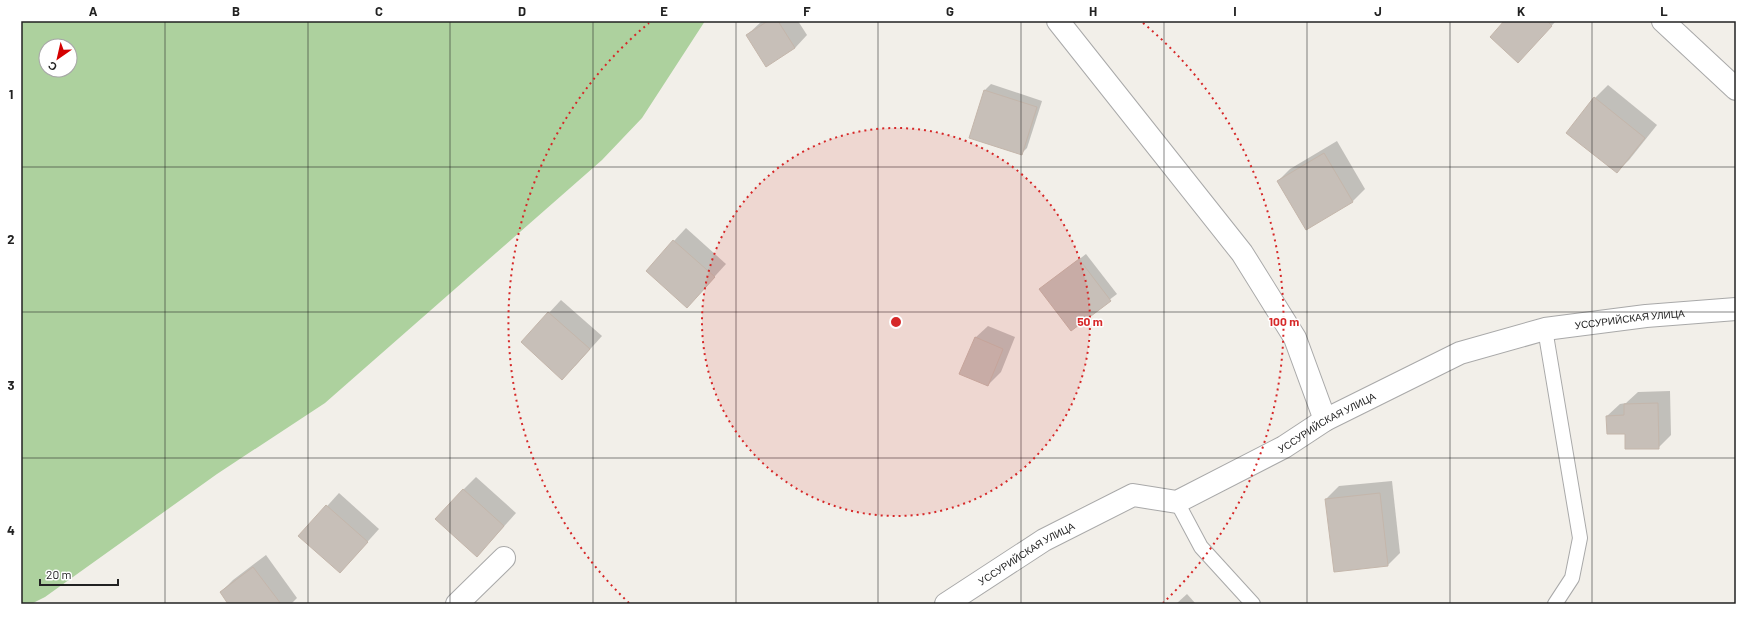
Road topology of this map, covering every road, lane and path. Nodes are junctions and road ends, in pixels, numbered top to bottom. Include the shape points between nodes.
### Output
1 (1058, 21) edge
2 (1663, 21) edge
3 (1736, 89) edge
4 (1736, 309) edge
5 (1545, 329) junction
6 (1325, 420) junction
7 (1177, 502) junction
8 (504, 558) dead end
9 (457, 604) edge
10 (946, 604) edge
11 (1253, 604) edge
12 (1555, 604) edge

1 - 6 street via 1242,253 1295,338
2 - 3 street
4 - 5 street, УССУРИЙСКАЯ УЛИЦА via 1646,316
5 - 6 street, УССУРИЙСКАЯ УЛИЦА via 1460,353
5 - 12 lane via 1580,538 1572,578
6 - 7 street, УССУРИЙСКАЯ УЛИЦА via 1284,446
7 - 10 street, УССУРИЙСКАЯ УЛИЦА via 1132,495 1044,540
7 - 11 lane via 1201,546
8 - 9 street

